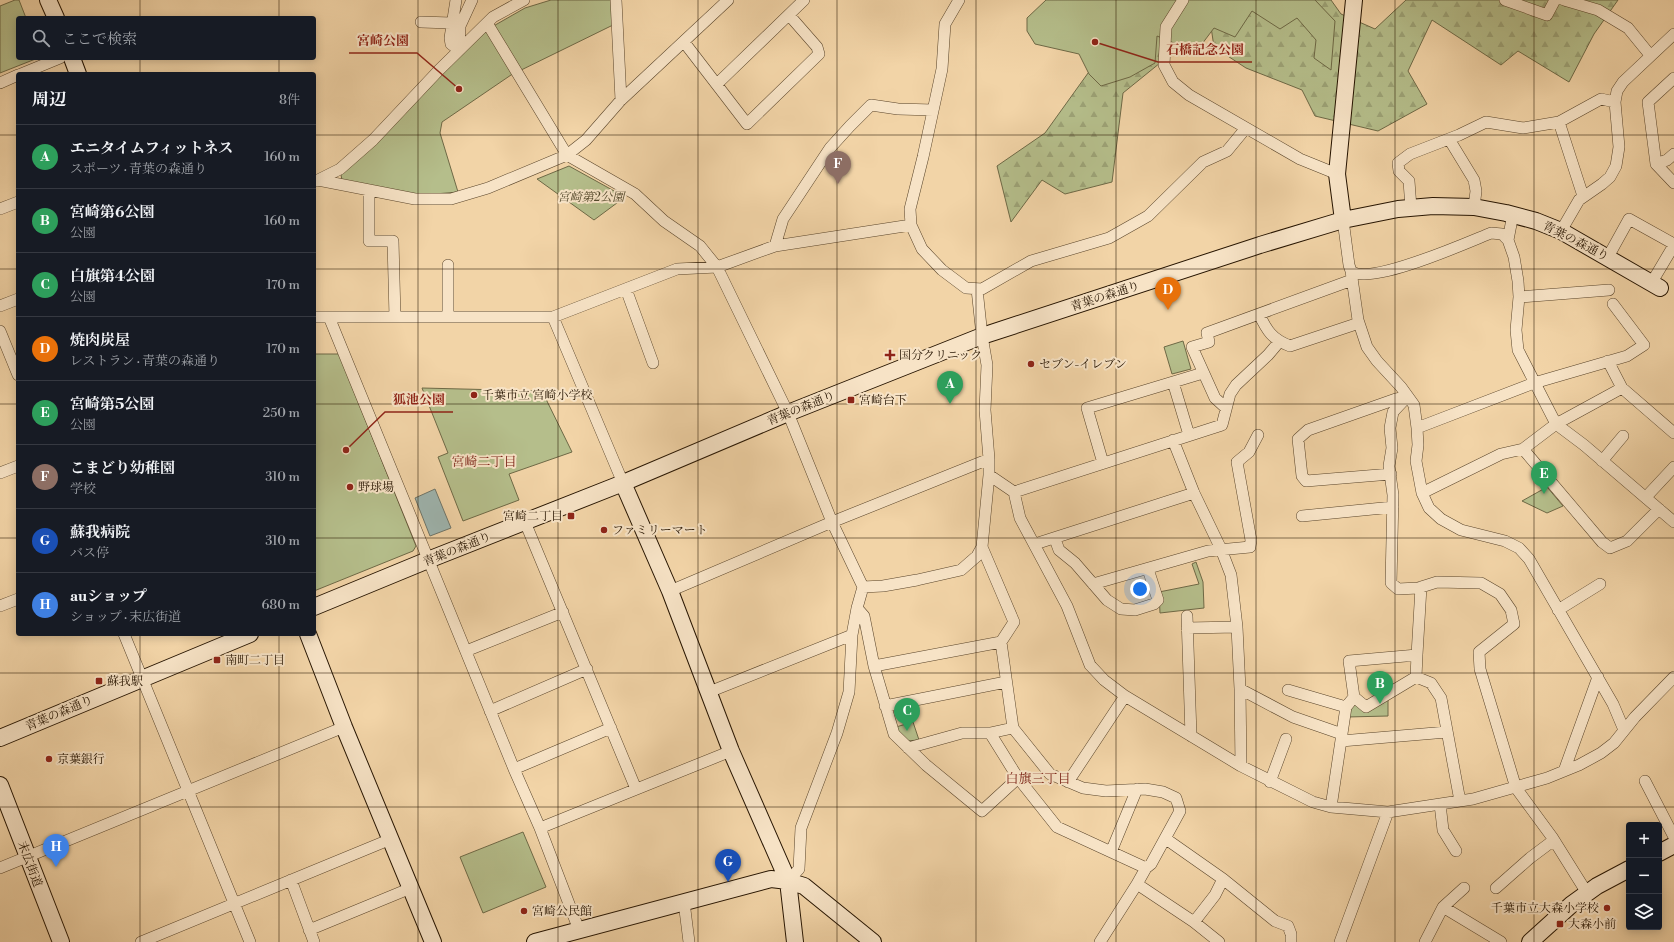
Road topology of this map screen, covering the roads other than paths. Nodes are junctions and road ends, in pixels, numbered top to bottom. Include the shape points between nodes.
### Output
1 (48, 0) edge
2 (456, 0) edge
3 (472, 0) edge
4 (524, 0) edge
5 (616, 0) edge
6 (728, 0) edge
7 (804, 0) edge
8 (959, 0) edge
9 (1183, 0) edge
10 (1354, 0) edge
11 (1505, 0) edge
12 (1555, 0) edge
13 (1564, 0) edge
14 (789, 15) junction
15 (55, 16) edge
16 (421, 22) dead end
17 (451, 23) junction
18 (487, 23) junction
19 (1674, 34) edge
20 (684, 42) junction
21 (459, 50) junction
22 (1650, 55) junction
23 (55, 60) edge
24 (73, 60) edge
25 (26, 72) edge
26 (77, 72) edge
27 (16, 76) edge
28 (1674, 78) edge
29 (0, 83) edge
30 (717, 84) junction
31 (621, 100) junction
32 (1614, 102) junction
33 (933, 110) junction
34 (1559, 122) junction
35 (1246, 128) junction
36 (1448, 139) junction
37 (1674, 154) edge
38 (567, 155) junction
39 (1656, 164) junction
40 (1337, 174) junction
41 (316, 181) edge
42 (1674, 183) edge
43 (369, 190) junction
44 (1583, 196) junction
45 (16, 203) edge
46 (1474, 207) junction
47 (1411, 208) junction
48 (0, 209) edge
49 (1513, 214) junction
50 (1344, 220) junction
51 (911, 225) junction
52 (1561, 231) junction
53 (1508, 240) junction
54 (1674, 245) edge
55 (775, 246) junction
56 (1608, 256) junction
57 (448, 265) dead end
58 (717, 267) junction
59 (1351, 276) junction
60 (1656, 285) joint
61 (626, 289) junction
62 (977, 289) junction
63 (1609, 290) dead end
64 (1519, 297) junction
65 (16, 300) edge
66 (1613, 304) dead end
67 (0, 306) edge
68 (1259, 314) junction
69 (316, 317) edge
70 (329, 317) junction
71 (394, 317) junction
72 (448, 317) junction
73 (553, 317) junction
74 (1360, 323) junction
75 (0, 331) edge
76 (982, 336) junction
77 (1279, 342) junction
78 (1608, 361) junction
79 (653, 363) dead end
80 (16, 370) edge
81 (1203, 373) junction
82 (1173, 382) junction
83 (1534, 383) junction
84 (1622, 388) junction
85 (1407, 397) junction
86 (1226, 408) junction
87 (788, 413) junction
88 (1556, 424) junction
89 (1417, 428) junction
90 (1674, 433) edge
91 (1189, 435) junction
92 (1258, 435) dead end
93 (1623, 436) dead end
94 (1173, 440) junction
95 (1523, 449) junction
96 (989, 459) junction
97 (1602, 461) junction
98 (1103, 463) junction
99 (16, 467) edge
100 (1674, 467) edge
101 (0, 473) edge
102 (1391, 474) junction
103 (989, 476) junction
104 (623, 483) junction
105 (1014, 492) junction
106 (1422, 493) junction
107 (1194, 494) junction
108 (1646, 497) junction
109 (1393, 507) junction
110 (1659, 508) junction
111 (1302, 516) dead end
112 (525, 522) junction
113 (832, 522) junction
114 (1674, 522) edge
115 (1055, 539) junction
116 (1035, 544) junction
117 (982, 547) junction
118 (1222, 549) junction
119 (428, 560) junction
120 (1148, 569) junction
121 (1094, 584) junction
122 (1600, 584) dead end
123 (863, 587) junction
124 (1421, 587) junction
125 (670, 591) junction
126 (16, 600) edge
127 (0, 606) edge
128 (316, 606) edge
129 (857, 608) junction
130 (1558, 610) junction
131 (563, 612) junction
132 (1187, 616) dead end
133 (1237, 627) junction
134 (1187, 628) junction
135 (852, 635) junction
136 (125, 636) edge
137 (245, 636) edge
138 (309, 636) edge
139 (1000, 642) junction
140 (466, 651) junction
141 (1417, 655) junction
142 (874, 666) junction
143 (587, 669) junction
144 (1416, 677) junction
145 (1598, 677) junction
146 (1674, 677) edge
147 (142, 678) junction
148 (1006, 682) junction
149 (1240, 689) junction
150 (1288, 690) dead end
151 (709, 692) junction
152 (1125, 696) junction
153 (1354, 697) junction
154 (885, 706) junction
155 (1346, 707) junction
156 (490, 711) junction
157 (344, 727) junction
158 (611, 728) junction
159 (1013, 728) junction
160 (1624, 730) junction
161 (1447, 732) junction
162 (990, 733) junction
163 (1191, 736) junction
164 (0, 738) edge
165 (1342, 738) junction
166 (1286, 740) dead end
167 (908, 748) junction
168 (731, 750) junction
169 (1241, 766) junction
170 (514, 769) junction
171 (1564, 771) junction
172 (1018, 778) junction
173 (1645, 781) dead end
174 (1068, 782) junction
175 (1270, 782) junction
176 (0, 785) edge
177 (1516, 788) junction
178 (636, 789) junction
179 (1137, 789) junction
180 (188, 790) junction
181 (1460, 801) junction
182 (1440, 804) junction
183 (1331, 808) junction
184 (1388, 812) junction
185 (540, 828) junction
186 (1674, 837) edge
187 (390, 839) junction
188 (1166, 839) junction
189 (1554, 840) junction
190 (1674, 845) edge
191 (1456, 851) dead end
192 (1662, 851) edge
193 (1111, 852) junction
194 (27, 857) junction
195 (0, 868) edge
196 (1146, 868) junction
197 (1626, 871) edge
198 (1223, 879) junction
199 (291, 880) junction
200 (788, 881) junction
201 (1137, 884) junction
202 (411, 888) junction
203 (1464, 888) dead end
204 (1496, 888) dead end
205 (1587, 893) junction
206 (684, 902) junction
207 (234, 904) junction
208 (1443, 907) junction
209 (1194, 922) junction
210 (310, 930) junction
211 (579, 930) junction
212 (870, 941) edge
213 (61, 942) edge
214 (140, 942) edge
215 (250, 942) edge
216 (314, 942) edge
217 (433, 942) edge
218 (535, 942) edge
219 (689, 942) edge
220 (795, 942) edge
221 (1100, 942) edge
222 (1219, 942) edge
223 (1291, 942) edge
224 (1340, 942) edge
225 (1425, 942) edge
226 (1501, 942) edge
227 (1530, 942) edge

1 - 15 street
2 - 17 street
3 - 21 street via 460,26
4 - 18 street via 510,6
5 - 31 street
6 - 20 street
7 - 14 street
8 - 33 street via 945,24 942,69
9 - 35 street via 1166,27 1164,65 1173,82 1189,95
10 - 40 street
11 - 12 street via 1547,15
13 - 22 street via 1598,10 1628,28
14 - 30 street
14 - 30 street via 817,47 819,54 747,124
16 - 17 street
17 - 21 street via 450,38
18 - 21 street
18 - 38 street
19 - 22 street
20 - 30 street
20 - 31 street
21 - 41 street via 373,140 340,169
22 - 32 street via 1623,82
23 - 25 street
24 - 26 street
27 - 29 street
28 - 39 street via 1648,102
31 - 38 street via 586,140
32 - 34 street via 1601,98
32 - 44 street via 1619,147 1616,166 1610,177
33 - 51 street via 910,209
33 - 55 street via 871,105 830,148 783,219
34 - 36 street via 1523,128 1486,122
34 - 44 street
35 - 40 street via 1300,159
35 - 62 street via 1227,151 1203,162 1148,216 1109,238 1031,261 982,289
36 - 46 street via 1474,180
36 - 47 street via 1410,154 1398,164 1399,171 1408,181
37 - 39 street
38 - 43 street via 488,188 451,199 415,199
38 - 58 street via 635,194 664,221 700,246
39 - 42 street
40 - 50 street
41 - 43 street
43 - 71 street via 369,241 393,241
44 - 52 street
45 - 48 street
46 - 47 street, 青葉の森通り
46 - 49 street, 青葉の森通り
47 - 50 street, 青葉の森通り
49 - 52 street, 青葉の森通り
49 - 53 street
50 - 59 street
50 - 76 street, 青葉の森通り
51 - 55 street
51 - 62 street via 922,250 942,270 966,288
52 - 56 street, 青葉の森通り
53 - 59 street via 1502,234 1491,234 1388,271
53 - 64 street via 1514,256
54 - 56 street via 1629,219
54 - 60 street
55 - 58 street
56 - 60 street, 青葉の森通り
57 - 72 street
58 - 61 street via 677,269
58 - 87 street
59 - 68 street
59 - 74 street
61 - 73 street
61 - 79 street
62 - 76 street
63 - 64 street
64 - 83 street via 1516,330 1518,350
65 - 67 street
66 - 78 street via 1644,345 1627,356
68 - 77 street via 1267,331
68 - 81 street via 1207,332 1209,342 1192,347
69 - 70 street
70 - 71 street
70 - 119 street
71 - 72 street
72 - 73 street
73 - 104 street
74 - 77 street via 1290,346
74 - 85 street via 1367,347
75 - 80 street
76 - 87 street, 青葉の森通り
76 - 96 street via 987,365 985,410
77 - 86 street via 1236,385
78 - 83 street
78 - 84 street
81 - 82 street
81 - 86 street via 1215,398
82 - 91 street
82 - 98 street via 1087,408
83 - 88 street
83 - 89 street
84 - 88 street
84 - 90 street
85 - 89 street via 1414,406
85 - 102 street via 1393,412 1390,428
85 - 102 street via 1308,430 1298,439 1302,476 1306,481
86 - 91 street via 1222,424
87 - 104 street, 青葉の森通り
87 - 113 street
88 - 95 street
88 - 97 street
89 - 106 street via 1416,461
91 - 94 street
92 - 118 street via 1249,452 1237,462 1251,540 1250,547
93 - 97 street
94 - 98 street
94 - 107 street
95 - 106 street via 1501,454
95 - 110 street via 1602,542 1610,548 1627,541
96 - 103 street
96 - 113 street
97 - 108 street
98 - 105 street
99 - 101 street
100 - 108 street
102 - 109 street
103 - 105 street
103 - 117 street
104 - 112 street, 青葉の森通り
104 - 125 street
105 - 116 street via 1020,518
106 - 130 street via 1429,508 1440,519 1461,530 1505,541 1519,548 1529,559
107 - 115 street
107 - 118 street
108 - 110 street
109 - 111 street
109 - 124 street via 1391,583 1398,588
110 - 114 street
112 - 119 street, 青葉の森通り
112 - 131 street
113 - 123 street
113 - 125 street
115 - 116 street
115 - 121 street via 1059,550
116 - 152 street via 1067,606 1090,665
117 - 123 street via 977,556 961,570 917,580
117 - 139 street via 1014,622
118 - 120 street
118 - 133 street via 1231,575
119 - 128 street, 青葉の森通り
119 - 140 street
120 - 121 street
120 - 121 street via 1158,600 1154,604 1135,610 1121,609 1107,600
122 - 130 street
123 - 129 street
124 - 141 street
124 - 177 street via 1437,582 1481,583 1500,594 1511,610 1514,624 1479,652 1480,669
125 - 151 street
126 - 127 street
129 - 135 street
129 - 142 street via 864,616
130 - 145 street
131 - 140 street
131 - 143 street
132 - 134 street
133 - 134 street
133 - 149 street
134 - 163 street
135 - 151 street
135 - 200 street via 849,692 837,733 801,828 799,869
136 - 147 street
137 - 147 street, 青葉の森通り
138 - 157 street
139 - 142 street
139 - 148 street
140 - 156 street
141 - 144 street
141 - 153 street via 1349,660
142 - 154 street
143 - 156 street
143 - 158 street
144 - 153 street via 1366,707
144 - 161 street via 1431,683 1441,698
145 - 160 street
145 - 171 street
146 - 160 street
147 - 164 street, 青葉の森通り
147 - 180 street
148 - 154 street
148 - 159 street
149 - 165 street via 1293,717
149 - 169 street
150 - 155 street
151 - 168 street
152 - 163 street
152 - 174 street
153 - 155 street
154 - 167 street via 894,734
155 - 165 street
156 - 170 street
157 - 180 street
157 - 187 street
158 - 170 street
158 - 178 street
159 - 162 street
159 - 174 street via 1050,774
160 - 171 street via 1601,753
161 - 165 street
161 - 181 street
162 - 167 street via 962,733
162 - 172 street
163 - 169 street
165 - 183 street
166 - 175 street
167 - 172 street via 982,811
168 - 178 street
168 - 200 street
169 - 175 street
170 - 185 street
171 - 177 street
172 - 193 street via 1057,826
173 - 186 street
174 - 179 street via 1083,788 1106,791
175 - 183 street
176 - 194 street, 末広街道
177 - 181 street
177 - 189 street
178 - 185 street
179 - 188 street via 1163,792 1176,798 1180,812
179 - 193 street
180 - 194 street
180 - 207 street
181 - 182 street
182 - 184 street
182 - 191 street via 1443,830
183 - 184 street
184 - 224 street
185 - 211 street
187 - 199 street
187 - 202 street
188 - 196 street
188 - 198 street
189 - 204 street
189 - 205 street
190 - 192 street
193 - 196 street
194 - 195 street
194 - 213 street, 末広街道
196 - 201 street
197 - 205 street
198 - 209 street via 1215,895
198 - 223 street via 1275,921 1288,926
199 - 207 street
199 - 210 street
200 - 206 street via 766,880
200 - 212 street via 804,886
200 - 220 street
201 - 209 street
201 - 221 street
202 - 210 street
202 - 217 street
203 - 208 street
205 - 227 street
206 - 211 street
206 - 219 street
207 - 214 street
207 - 215 street
208 - 225 street
208 - 226 street
209 - 222 street
210 - 216 street
211 - 218 street

